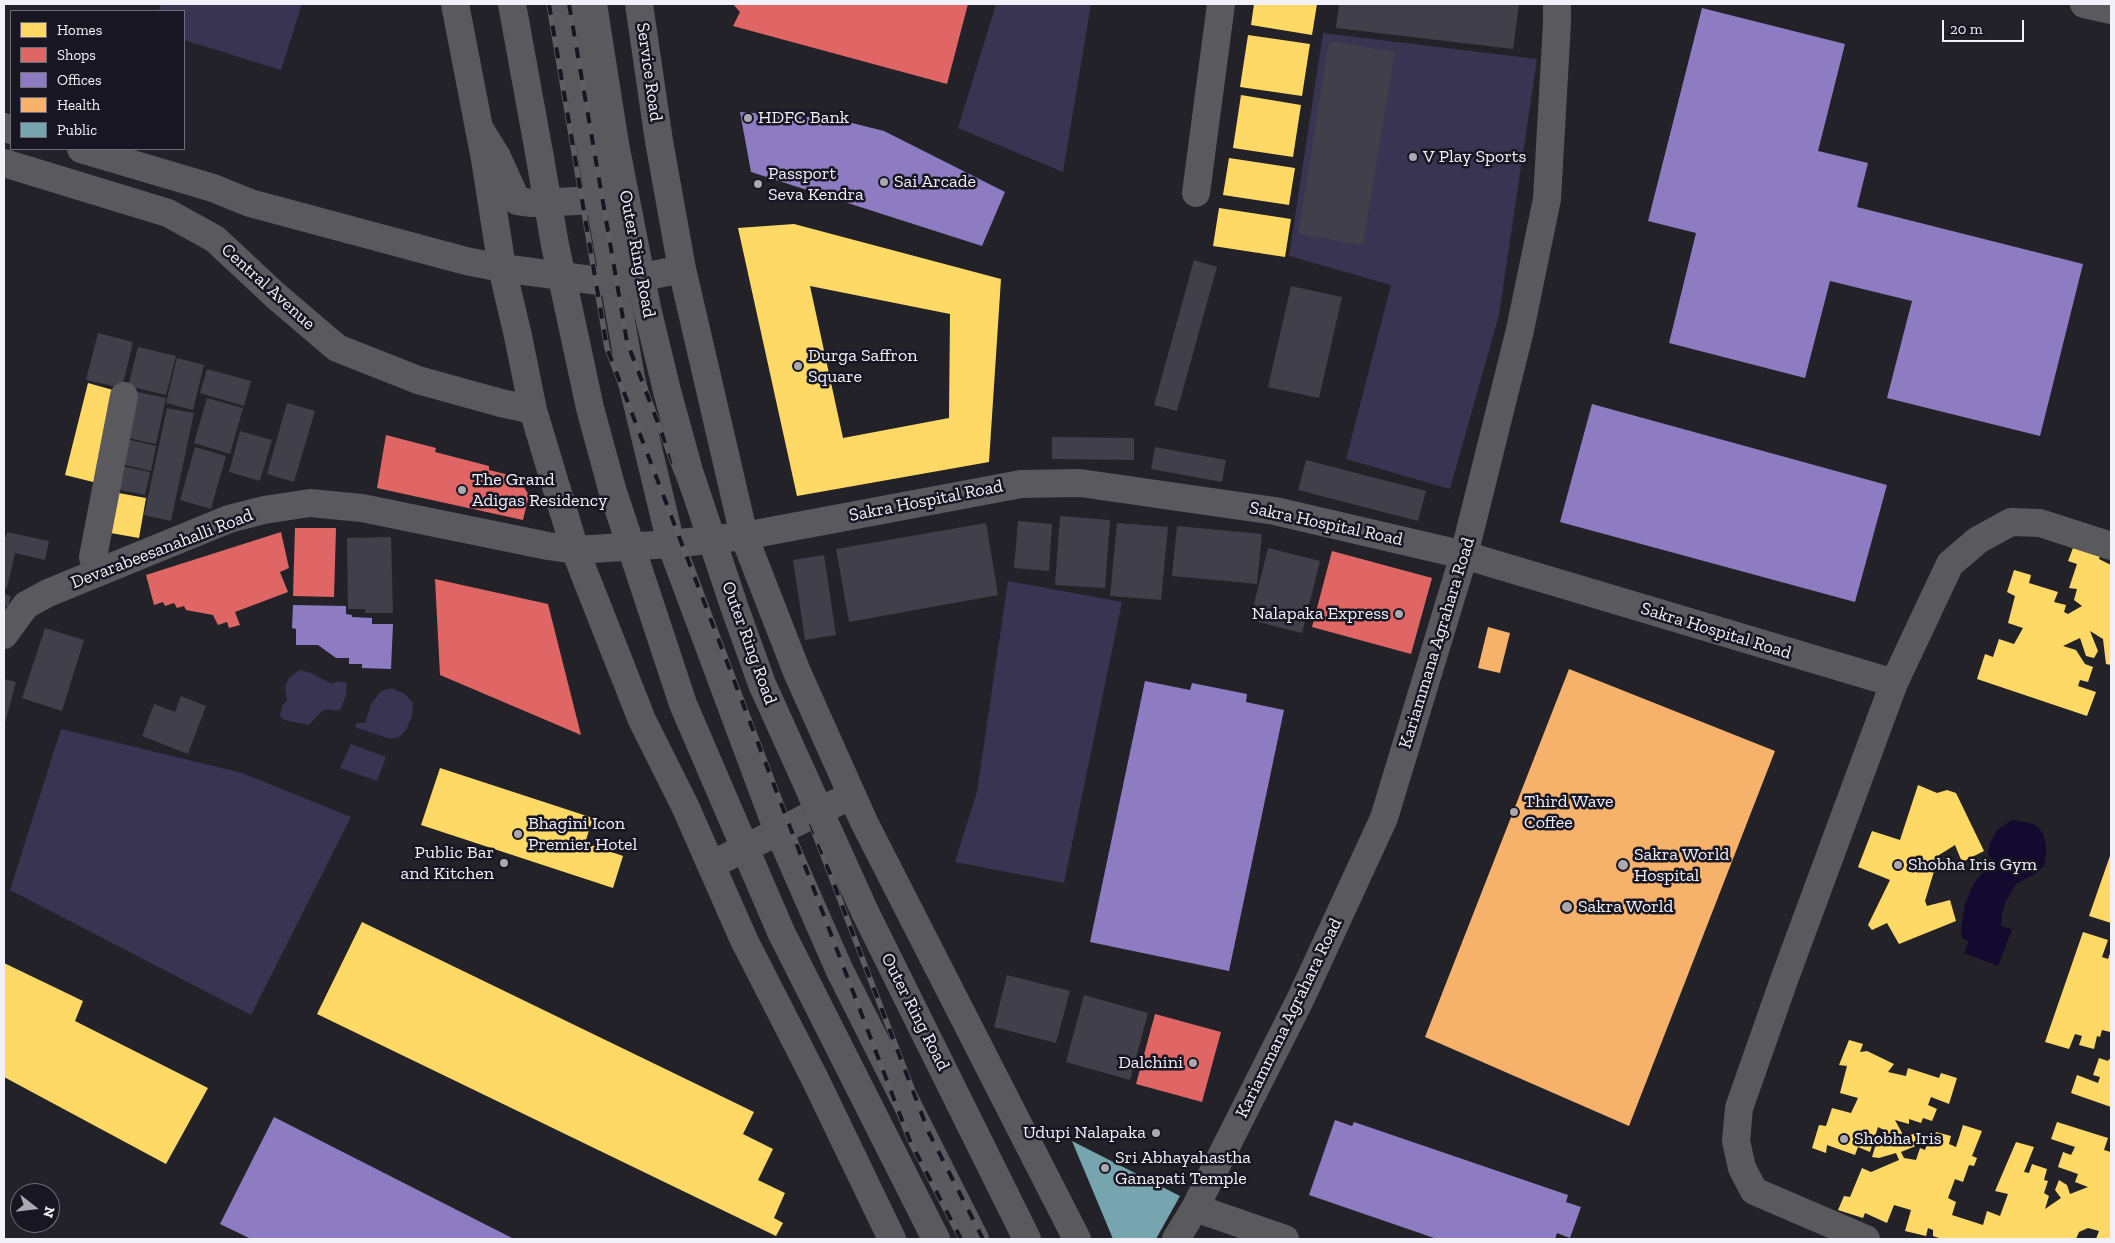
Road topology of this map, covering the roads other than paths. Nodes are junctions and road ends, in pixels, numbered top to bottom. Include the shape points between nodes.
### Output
1 (454, 4) edge
2 (512, 4) edge
3 (565, 4) edge
4 (594, 4) edge
5 (640, 4) edge
6 (1221, 4) edge
7 (1557, 4) edge
8 (2084, 4) edge
9 (2111, 10) edge
10 (479, 128) junction
11 (84, 150) edge
12 (4, 163) edge
13 (1196, 193) dead end
14 (599, 200) junction
15 (502, 268) junction
16 (682, 270) junction
17 (614, 283) junction
18 (124, 396) dead end
19 (532, 410) junction
20 (744, 536) junction
21 (671, 544) junction
22 (2111, 546) edge
23 (574, 550) junction
24 (1464, 555) junction
25 (97, 572) junction
26 (4, 635) edge
27 (1894, 683) junction
28 (852, 795) junction
29 (779, 832) junction
30 (711, 865) junction
31 (1195, 1208) junction
32 (892, 1239) edge
33 (936, 1239) edge
34 (975, 1239) edge
35 (1027, 1239) edge
36 (1078, 1239) edge
37 (1176, 1239) edge
38 (1285, 1239) edge
39 (1866, 1239) edge

1 - 10 street
2 - 33 highway, bridge via 555,245 590,408 612,489 683,704 782,932
3 - 14 highway
4 - 35 highway, Outer Ring Road, bridge via 615,144 647,308 689,470 734,606 762,684 865,912
5 - 16 street, Service Road via 659,141
6 - 13 street
7 - 24 street, Kariammana Agrahara Road via 1547,199 1520,330
8 - 9 street
10 - 14 highway via 497,157 517,201
10 - 15 street
11 - 15 street via 320,223
12 - 19 street, Central Avenue via 168,213 215,238 337,348 418,380
14 - 17 highway
15 - 17 street
15 - 19 street
16 - 17 street
16 - 20 street, Service Road
17 - 21 highway via 631,378
18 - 25 street via 93,557
19 - 23 street
20 - 21 street, Sakra Hospital Road
20 - 24 street, Sakra Hospital Road via 1021,484 1080,482 1275,511
20 - 28 street, Service Road via 797,672
21 - 23 street, Devarabeesanahalli Road
21 - 29 highway
22 - 27 street via 2040,523 2011,522 1978,540 1950,564
23 - 25 street, Devarabeesanahalli Road via 362,508 310,503 229,519
23 - 30 street via 642,720
24 - 27 street, Sakra Hospital Road
24 - 31 street, Kariammana Agrahara Road via 1384,818 1301,998
25 - 26 street, Devarabeesanahalli Road via 26,605
27 - 39 street via 1739,1108 1736,1141 1742,1168 1754,1191
28 - 29 street
28 - 36 street, Service Road via 923,940
29 - 30 street
29 - 34 highway via 839,969
30 - 32 street via 744,940
31 - 37 street, Kariammana Agrahara Road
31 - 38 street

